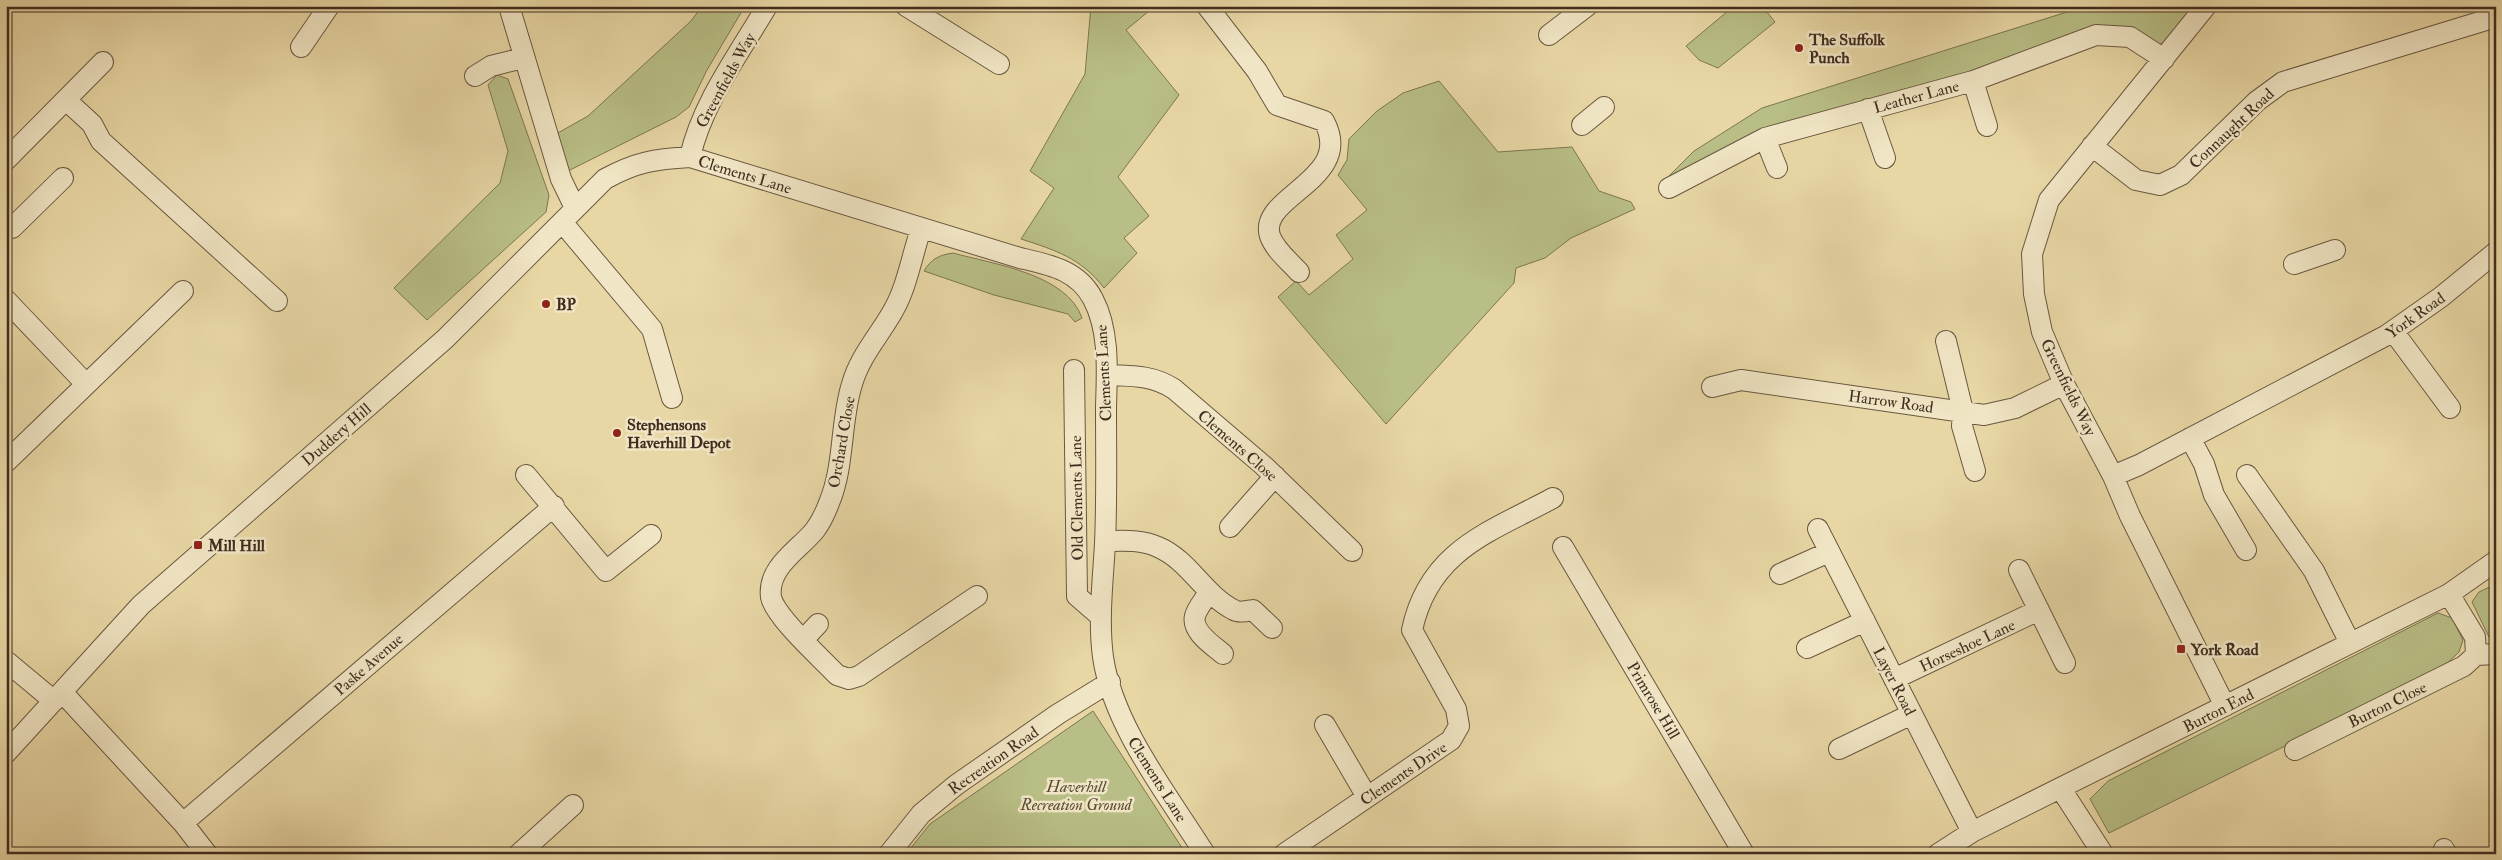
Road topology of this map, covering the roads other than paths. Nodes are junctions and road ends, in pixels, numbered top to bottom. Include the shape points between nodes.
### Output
1 (329, 6) edge
2 (509, 6) edge
3 (768, 6) edge
4 (906, 6) edge
5 (1207, 6) edge
6 (2206, 6) edge
7 (1575, 10) edge
8 (2496, 17) edge
9 (1549, 35) dead end
10 (301, 47) dead end
11 (523, 58) junction
12 (2164, 59) junction
13 (103, 62) dead end
14 (999, 64) dead end
15 (475, 76) dead end
16 (1973, 81) junction
17 (66, 100) junction
18 (1604, 107) dead end
19 (1868, 109) junction
20 (1582, 125) dead end
21 (1987, 126) dead end
22 (1766, 138) junction
23 (2092, 146) junction
24 (690, 157) junction
25 (1885, 158) dead end
26 (6, 160) edge
27 (1777, 168) dead end
28 (63, 178) dead end
29 (1669, 188) dead end
30 (568, 215) junction
31 (8, 228) edge
32 (921, 228) junction
33 (2335, 250) dead end
34 (2496, 252) edge
35 (2294, 264) dead end
36 (1299, 272) dead end
37 (183, 292) dead end
38 (6, 300) edge
39 (277, 301) dead end
40 (2393, 331) junction
41 (1946, 341) dead end
42 (1074, 370) dead end
43 (1106, 375) junction
44 (86, 384) junction
45 (2064, 384) junction
46 (1712, 387) dead end
47 (672, 398) dead end
48 (2450, 408) dead end
49 (1963, 411) junction
50 (2190, 438) junction
51 (6, 462) edge
52 (1975, 471) dead end
53 (526, 475) dead end
54 (2247, 475) dead end
55 (1275, 476) junction
56 (2113, 476) junction
57 (1553, 498) dead end
58 (554, 506) junction
59 (1230, 527) dead end
60 (1818, 529) dead end
61 (651, 535) dead end
62 (1105, 541) junction
63 (1563, 547) dead end
64 (2246, 550) dead end
65 (1352, 551) dead end
66 (1829, 552) junction
67 (2496, 561) edge
68 (2019, 570) dead end
69 (1780, 574) dead end
70 (2449, 594) junction
71 (1214, 595) junction
72 (977, 596) dead end
73 (2039, 610) junction
74 (1100, 616) junction
75 (1865, 621) junction
76 (818, 624) dead end
77 (1272, 628) dead end
78 (803, 640) junction
79 (2350, 643) junction
80 (1807, 648) dead end
81 (1223, 654) dead end
82 (2486, 654) edge
83 (6, 661) edge
84 (2065, 663) dead end
85 (1894, 679) junction
86 (1110, 682) junction
87 (58, 697) junction
88 (2225, 706) junction
89 (1912, 714) junction
90 (1325, 725) dead end
91 (1839, 749) dead end
92 (2295, 750) dead end
93 (6, 754) edge
94 (2061, 789) junction
95 (1367, 797) junction
96 (573, 805) dead end
97 (183, 823) junction
98 (1972, 832) junction
99 (207, 854) edge
100 (519, 854) edge
101 (889, 854) edge
102 (1205, 854) edge
103 (1284, 854) edge
104 (1744, 854) edge
105 (1938, 854) edge
106 (2103, 854) edge

1 - 10 street
2 - 11 street
3 - 24 street, Greenfields Way via 695,135
4 - 14 street
5 - 36 street via 1257,71 1277,105 1324,121 1332,140 1325,166 1276,212 1270,223 1270,234 1277,248
6 - 12 street, Greenfields Way
7 - 9 street
8 - 23 street, Connaught Road via 2283,82 2257,101 2181,174 2160,185 2136,180
11 - 15 street via 491,66
11 - 30 street via 561,179
12 - 16 street, Leather Lane via 2130,37 2096,35
12 - 23 street, Greenfields Way
13 - 17 street
16 - 19 street, Leather Lane
16 - 21 street
17 - 26 street
17 - 39 street via 92,124 102,141
18 - 20 street
19 - 22 street, Leather Lane
19 - 25 street
22 - 27 street
22 - 29 street, Leather Lane
23 - 45 street, Greenfields Way via 2049,200 2032,254 2034,294 2042,332
24 - 30 street, Duddery Hill via 630,166 606,179
24 - 32 street, Clements Lane
28 - 31 street
30 - 47 street via 652,329
30 - 87 street, Duddery Hill via 445,339 140,605
32 - 43 street, Clements Lane via 1062,268 1093,298 1104,325
32 - 78 street, Orchard Close via 894,310 862,358 852,383 830,502 816,529 778,569 770,584 777,612
33 - 35 street
34 - 40 street, York Road
37 - 44 street
38 - 44 street
40 - 48 street
40 - 50 street, York Road
41 - 49 street
42 - 74 street, Old Clements Lane via 1077,596
43 - 55 street, Clements Close via 1160,380
43 - 62 street, Clements Lane
44 - 51 street
45 - 49 street, Harrow Road via 2015,408 1992,414
45 - 56 street, Greenfields Way
46 - 49 street, Harrow Road via 1741,380
49 - 52 street via 1962,426
50 - 56 street, York Road
50 - 64 street via 2204,464 2214,495
53 - 58 street
54 - 79 street via 2314,571
55 - 59 street
55 - 65 street, Clements Close
56 - 88 street, Greenfields Way
57 - 95 street, Clements Drive via 1457,551 1428,586 1416,611 1412,630 1456,709 1459,726 1451,740
58 - 61 street via 606,571
58 - 97 street, Paske Avenue
60 - 66 street, Layer Road
62 - 71 street via 1141,541 1159,547 1184,564
62 - 74 street, Clements Lane
63 - 104 street, Primrose Hill
66 - 69 street
66 - 75 street, Layer Road
67 - 70 street, Burton End
68 - 73 street
70 - 79 street, Burton End
70 - 82 street, Burton Close
71 - 77 street via 1236,611 1253,610
71 - 81 street via 1194,617 1195,625 1200,634
72 - 78 street, Orchard Close via 859,676 849,679 836,675
73 - 84 street
73 - 85 street, Horseshoe Lane
74 - 86 street, Clements Lane via 1103,658
75 - 80 street
75 - 85 street, Layer Road
76 - 78 street
79 - 88 street, Burton End
82 - 92 street, Burton Close
83 - 87 street
85 - 89 street, Layer Road
86 - 101 street, Recreation Road via 956,785 921,814
86 - 102 street, Clements Lane via 1127,730
87 - 93 street, Duddery Hill
87 - 97 street
88 - 94 street, Burton End
89 - 91 street
89 - 98 street, Layer Road
90 - 95 street
94 - 98 street, Burton End
94 - 106 street
95 - 103 street, Clements Drive
96 - 100 street
97 - 99 street
98 - 105 street, Burton End

